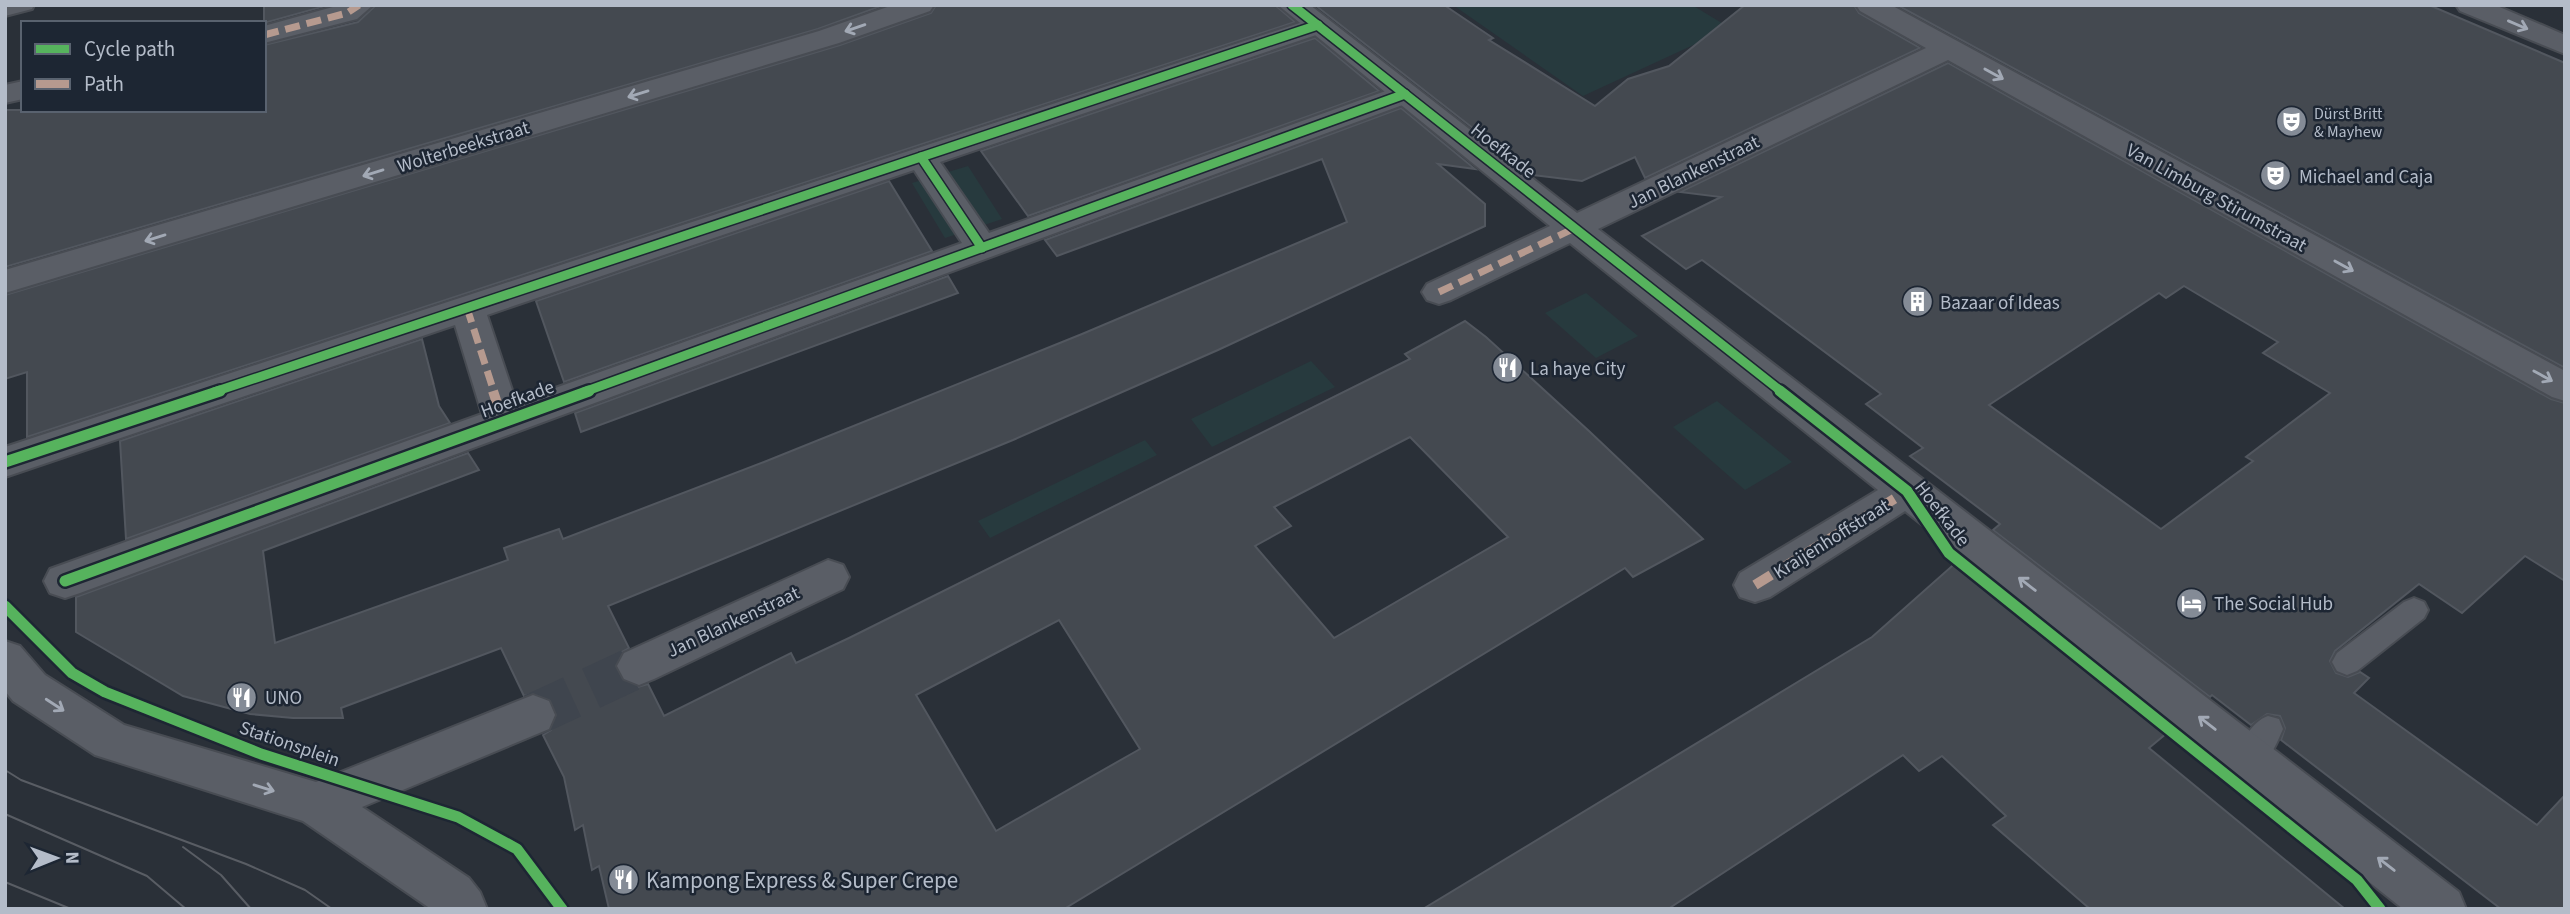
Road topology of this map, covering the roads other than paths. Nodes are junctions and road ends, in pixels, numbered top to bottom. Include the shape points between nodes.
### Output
1 (25, 5) edge
2 (359, 5) edge
3 (920, 5) edge
4 (1870, 5) edge
5 (2470, 5) edge
6 (5, 10) edge
7 (1305, 15) edge
8 (266, 34) edge
9 (2565, 45) edge
10 (1947, 49) junction
11 (1405, 94) junction
12 (921, 157) junction
13 (1575, 228) junction
14 (982, 248) junction
15 (5, 282) edge
16 (1439, 292) dead end
17 (467, 308) junction
18 (2565, 388) edge
19 (503, 421) junction
20 (5, 462) edge
21 (1907, 491) junction
22 (828, 577) dead end
23 (65, 581) dead end
24 (1755, 585) dead end
25 (2414, 610) dead end
26 (5, 659) edge
27 (2347, 662) dead end
28 (639, 666) tunnel mouth
29 (533, 715) tunnel mouth
30 (317, 804) junction
31 (2440, 908) edge
32 (463, 909) edge

1 - 6 lane
2 - 8 street via 347,13
3 -> 15 street, Wolterbeekstraat via 829,37
4 - 10 street, Van Limburg Stirumstraat
5 -> 9 street
7 - 11 street, Hoefkade
7 - 12 street, Hoefkade
10 - 13 street, Jan Blankenstraat
10 -> 18 street, Van Limburg Stirumstraat
11 - 13 street, Hoefkade
11 - 14 street, Hoefkade
12 - 14 street
12 - 17 street, Hoefkade
13 - 16 street, Jan Blankenstraat
13 - 21 street, Hoefkade
14 - 19 street, Hoefkade
17 - 19 street, Hoefkade
17 - 20 street, Hoefkade
19 - 23 street, Hoefkade
21 - 24 street, Kraijenhoffstraat
31 -> 21 street, Hoefkade via 2260,743
22 - 28 street, Jan Blankenstraat
25 - 27 lane
26 -> 30 street via 29,688 111,741
29 - 30 street
30 - 32 street via 452,895

